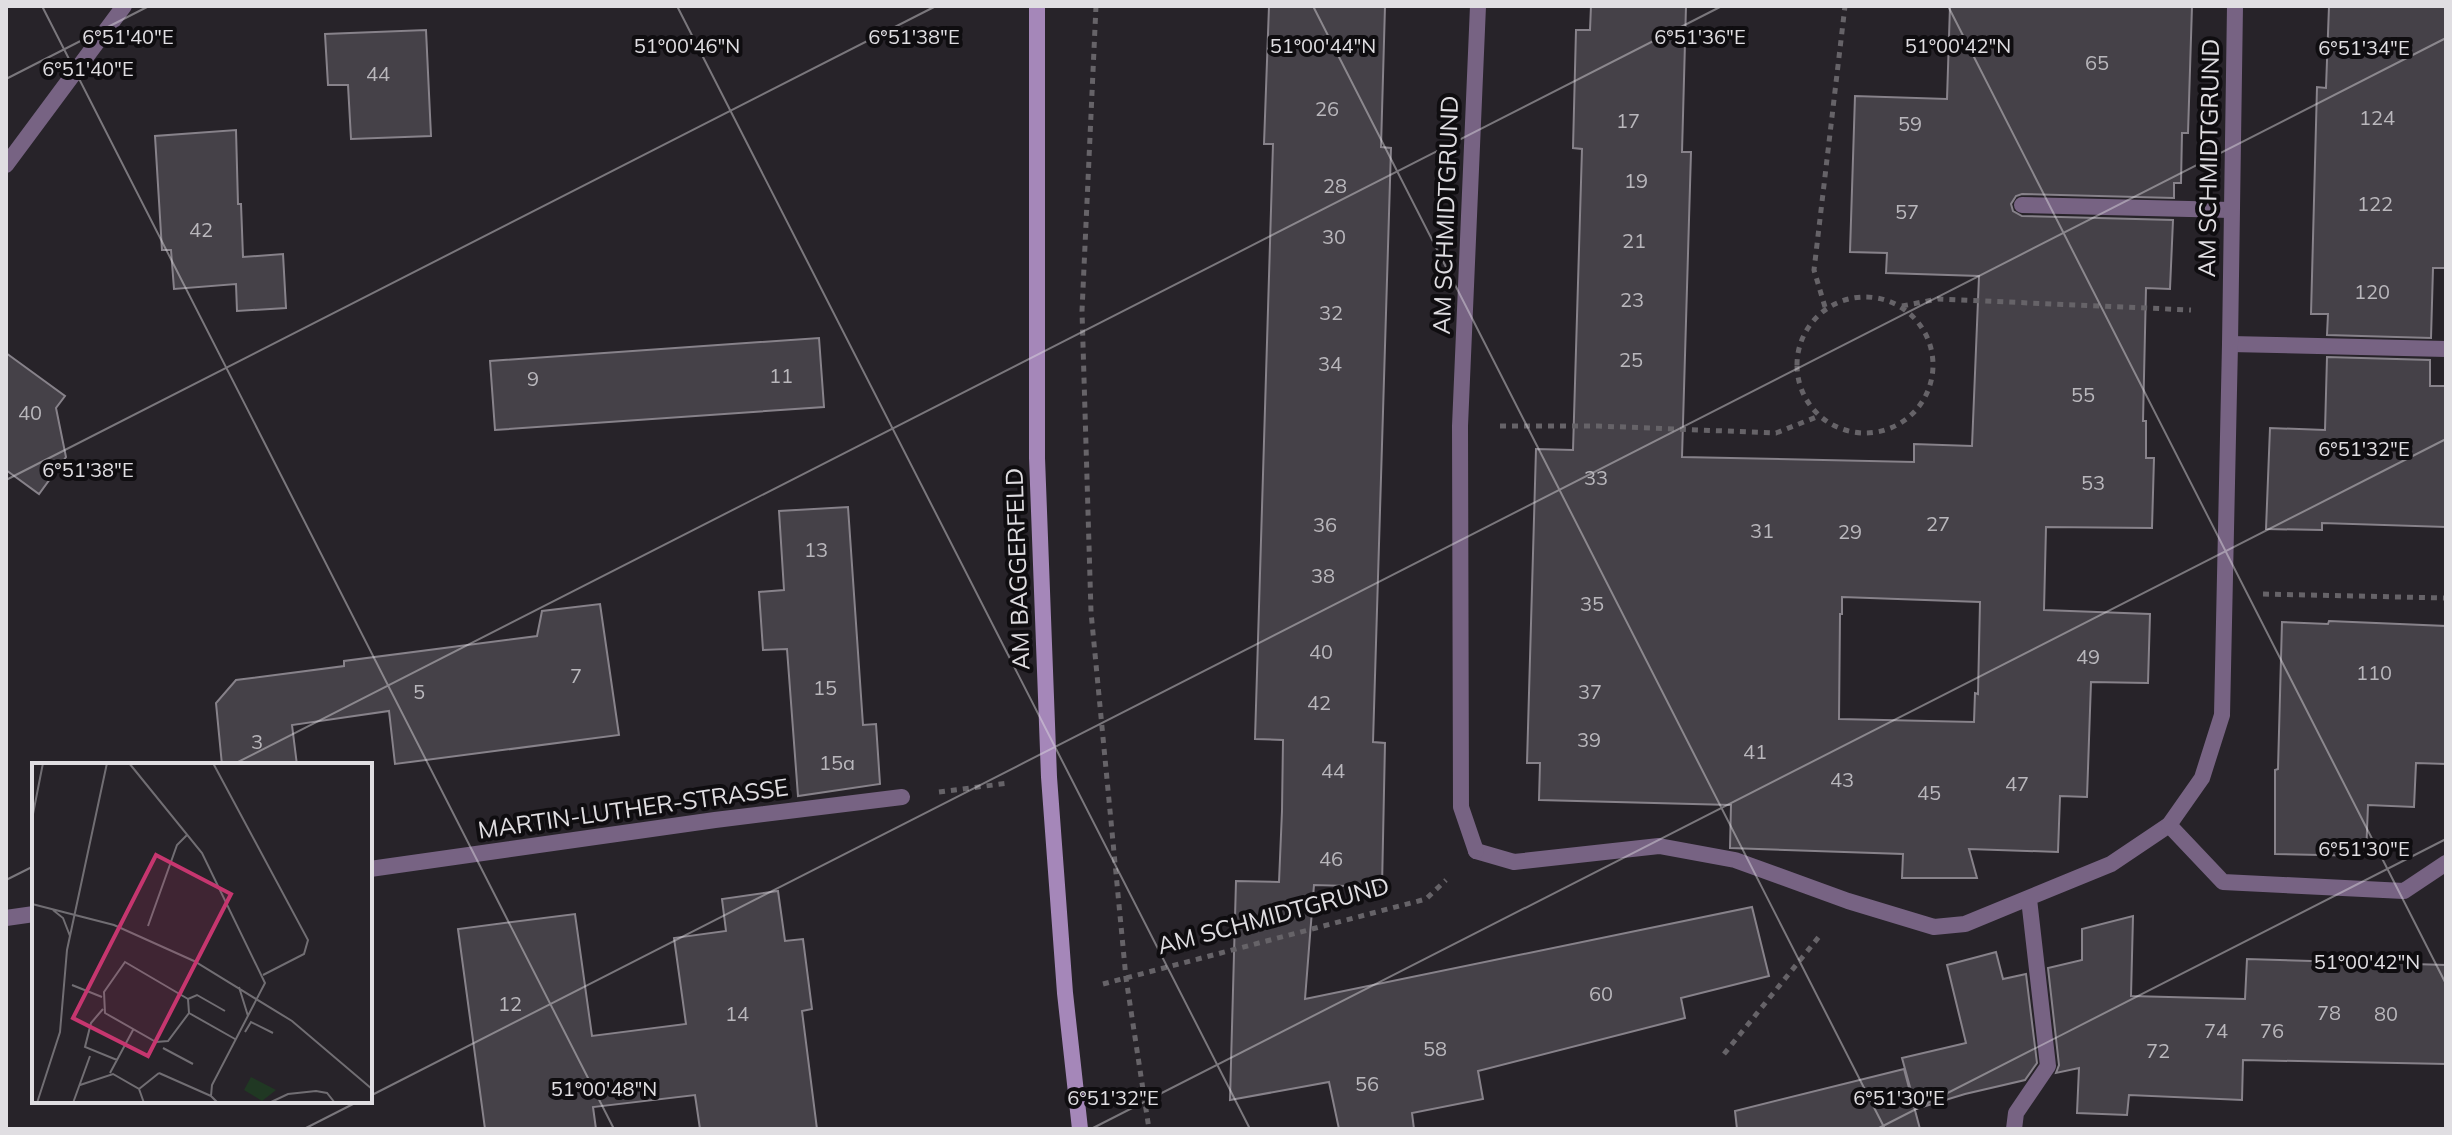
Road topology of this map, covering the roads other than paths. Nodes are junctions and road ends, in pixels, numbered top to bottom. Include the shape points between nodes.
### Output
1 (124, 6) edge
2 (1037, 6) edge
3 (1478, 6) edge
4 (2235, 6) edge
5 (6, 165) edge
6 (2022, 205) dead end
7 (2231, 210) junction
8 (2230, 344) junction
9 (2446, 349) edge
10 (902, 797) road end
11 (2169, 825) junction
12 (2446, 863) edge
13 (372, 869) edge
14 (2029, 899) junction
15 (32, 914) edge
16 (6, 918) edge
17 (1080, 1129) edge
18 (2014, 1129) edge

1 - 5 street
2 - 17 main road, AM BAGGERFELD via 1037,458 1049,777
3 - 14 street, AM SCHMIDTGRUND via 1460,426 1461,807 1476,851 1514,862 1659,846 1735,860 1934,927 1965,924
4 - 7 street, AM SCHMIDTGRUND
6 - 7 street
7 - 8 street, AM SCHMIDTGRUND
8 - 9 street
8 - 11 street, AM SCHMIDTGRUND via 2222,715 2202,778
10 - 13 street, MARTIN-LUTHER-STRASSE
11 - 12 street via 2223,882 2404,891
11 - 14 street, AM SCHMIDTGRUND via 2111,864
14 - 18 street via 2048,1066 2016,1113
15 - 16 street

